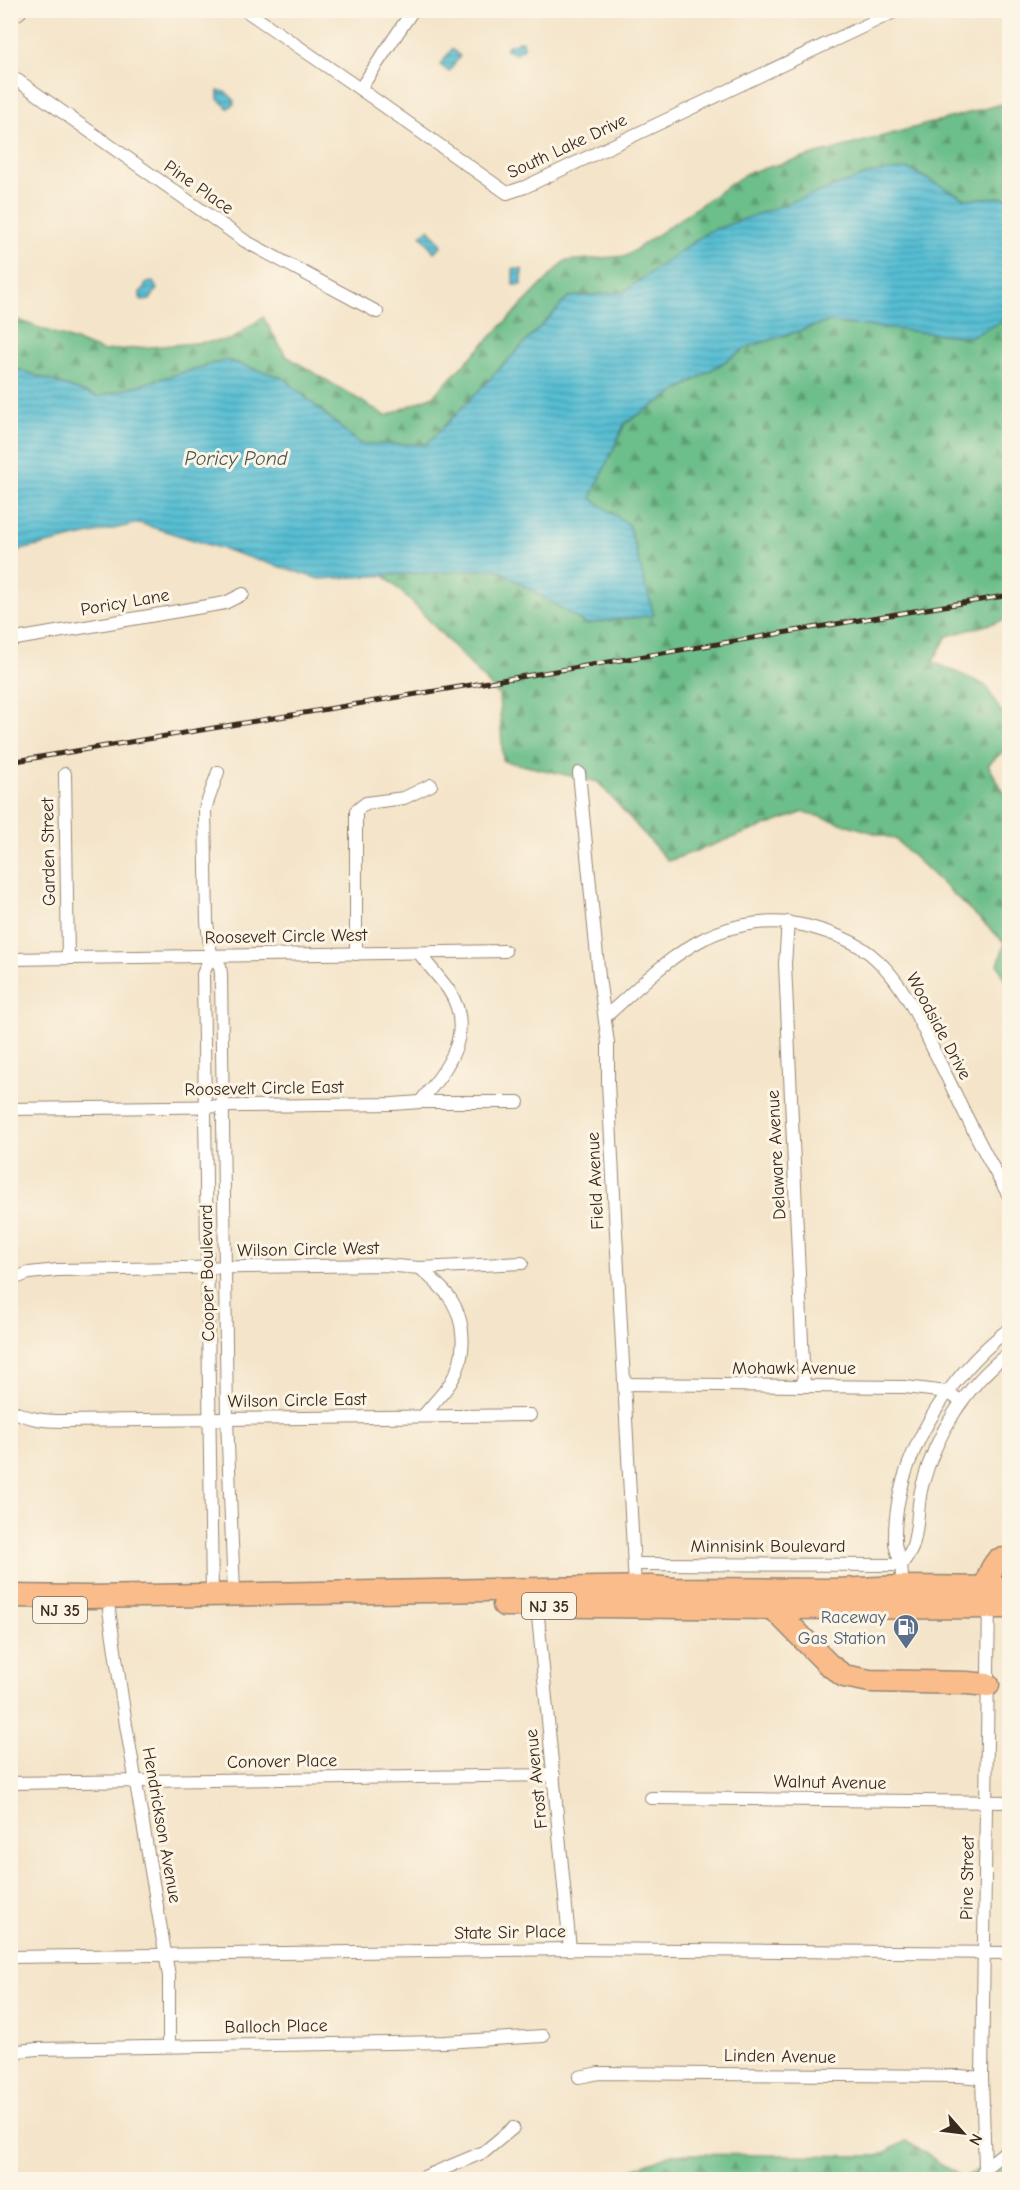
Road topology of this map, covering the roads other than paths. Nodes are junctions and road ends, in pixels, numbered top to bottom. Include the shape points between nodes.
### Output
1 (18, 10) edge
2 (245, 10) edge
3 (413, 10) edge
4 (898, 10) edge
5 (10, 15) edge
6 (10, 75) edge
7 (360, 88) junction
8 (377, 312) dead end
9 (243, 594) dead end
10 (10, 640) edge
11 (218, 772) dead end
12 (579, 773) dead end
13 (65, 774) dead end
14 (431, 785) dead end
15 (788, 922) junction
16 (505, 951) dead end
17 (419, 953) junction
18 (357, 954) junction
19 (211, 955) junction
20 (68, 958) junction
21 (10, 959) edge
22 (605, 1017) junction
23 (420, 1102) junction
24 (518, 1102) dead end
25 (206, 1107) junction
26 (223, 1107) junction
27 (11, 1108) edge
28 (1010, 1197) edge
29 (522, 1263) dead end
30 (208, 1268) junction
31 (225, 1268) junction
32 (420, 1268) junction
33 (10, 1280) edge
34 (1010, 1328) edge
35 (1010, 1352) edge
36 (624, 1384) junction
37 (804, 1386) junction
38 (947, 1392) junction
39 (961, 1401) junction
40 (10, 1410) edge
41 (424, 1415) junction
42 (530, 1415) dead end
43 (210, 1419) junction
44 (227, 1419) junction
45 (1010, 1558) edge
46 (634, 1564) junction
47 (902, 1576) junction
48 (635, 1587) junction
49 (1010, 1588) edge
50 (223, 1594) junction
51 (12, 1599) edge
52 (995, 1601) edge
53 (537, 1606) junction
54 (773, 1608) junction
55 (109, 1610) junction
56 (988, 1685) junction
57 (554, 1775) junction
58 (136, 1781) junction
59 (10, 1783) edge
60 (651, 1798) dead end
61 (986, 1802) junction
62 (1010, 1802) edge
63 (570, 1949) junction
64 (984, 1953) junction
65 (1010, 1953) edge
66 (166, 1955) junction
67 (10, 1957) edge
68 (543, 2036) dead end
69 (169, 2046) junction
70 (10, 2052) edge
71 (579, 2077) dead end
72 (982, 2078) junction
73 (513, 2128) dead end
74 (1010, 2148) edge
75 (982, 2174) edge
76 (417, 2180) edge

1 - 5 main road
2 - 7 street, South Lake Drive
3 - 7 street
4 - 7 street, South Lake Drive via 507,194
6 - 8 street, Pine Place via 244,241
9 - 10 street, Poricy Lane via 225,603
11 - 19 street, Cooper Boulevard via 205,809
12 - 22 street, Field Avenue
13 - 20 street, Garden Street
14 - 18 street via 404,798 366,803 356,811
15 - 22 street, Woodside Drive via 745,925 705,938 654,972
15 - 28 street, Woodside Drive via 848,940 897,980
15 - 37 street, Delaware Avenue via 785,964
16 - 17 street, Roosevelt Circle West
17 - 18 street, Roosevelt Circle West
17 - 23 street via 452,997 459,1029 445,1072
18 - 19 street, Roosevelt Circle West
19 - 20 street, Roosevelt Circle West
19 - 25 street, Cooper Boulevard via 203,974
19 - 26 street, Cooper Boulevard via 221,969
20 - 21 street, Roosevelt Circle West
22 - 36 street, Field Avenue
23 - 24 street, Roosevelt Circle East
23 - 26 street, Roosevelt Circle East
25 - 26 street, Roosevelt Circle East
25 - 27 street, Roosevelt Circle East
25 - 30 street, Cooper Boulevard
26 - 31 street, Cooper Boulevard
29 - 32 street, Wilson Circle West
30 - 31 street, Wilson Circle West
30 - 33 street, Wilson Circle West via 58,1270
30 - 43 street, Cooper Boulevard
31 - 32 street, Wilson Circle West
31 - 44 street, Cooper Boulevard
32 - 41 street via 453,1303 463,1339 462,1354 451,1382
34 - 38 street via 984,1350
35 - 39 street
36 - 37 street, Mohawk Avenue
36 - 46 street, Field Avenue
37 - 38 street, Mohawk Avenue via 905,1387
38 - 39 street, Mohawk Avenue
38 - 47 street via 922,1434 903,1485 895,1544
39 - 47 street via 923,1485 913,1547
40 - 43 street, Wilson Circle East via 38,1421
41 - 42 street, Wilson Circle East
41 - 44 street, Wilson Circle East
43 - 44 street, Wilson Circle East
43 - 50 street, Cooper Boulevard
44 - 50 street, Cooper Boulevard
45 - 52 highway via 998,1560 989,1574
46 - 47 street, Minnisink Boulevard
46 - 48 street, Field Avenue
47 - 48 highway, NJ 35 via 836,1590
47 - 52 highway, NJ 35
48 - 50 highway, NJ 35
49 - 52 highway, NJ 35
50 - 51 highway, NJ 35
51 - 55 highway, NJ 35
52 - 54 highway, NJ 35
52 - 56 street, Pine Street
53 - 54 highway, NJ 35
53 - 55 highway, NJ 35
53 - 57 street, Frost Avenue
54 - 56 highway via 844,1676 870,1681
55 - 58 street, Hendrickson Avenue
56 - 61 street, Pine Street
57 - 58 street, Conover Place
57 - 63 street, Frost Avenue
58 - 59 street, Conover Place
58 - 66 street, Hendrickson Avenue
60 - 61 street, Walnut Avenue
61 - 62 street, Walnut Avenue
61 - 64 street, Pine Street
63 - 64 street, State Sir Place
63 - 66 street, State Sir Place
64 - 65 street, State Sir Place
64 - 72 street, Pine Street
66 - 67 street, State Sir Place
66 - 69 street, Hendrickson Avenue
68 - 69 street, Balloch Place via 445,2042
69 - 70 street, Balloch Place
71 - 72 street, Linden Avenue via 652,2073
72 - 75 street, Pine Street
73 - 76 street via 484,2152
74 - 75 street

